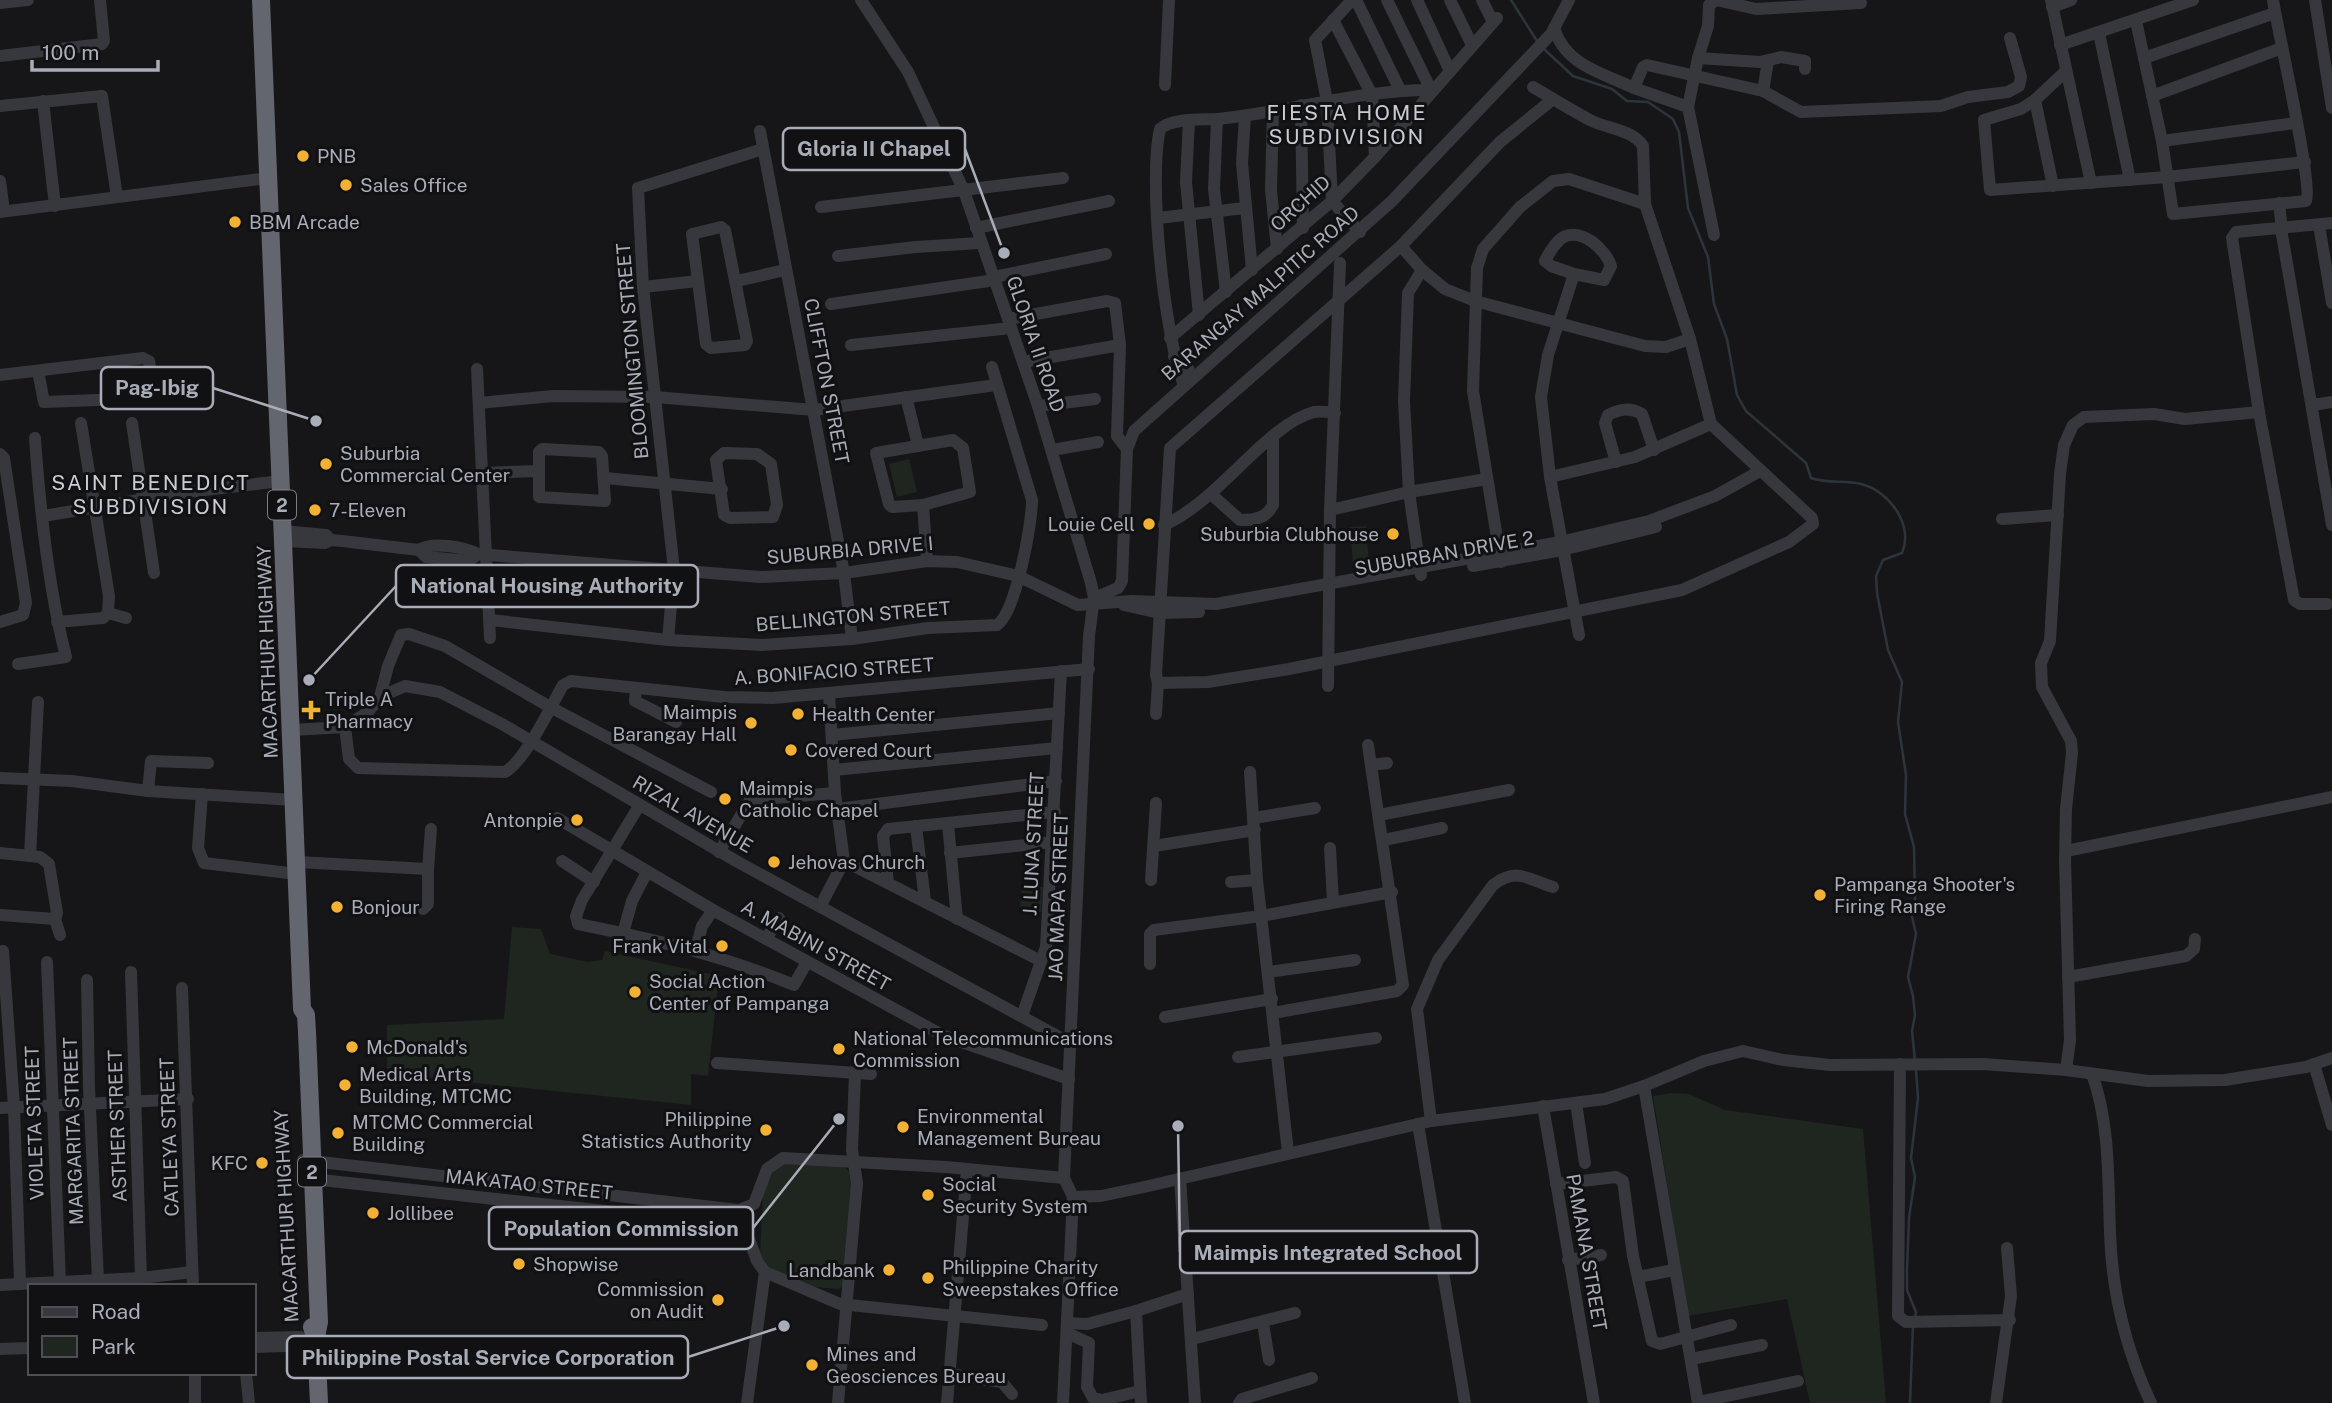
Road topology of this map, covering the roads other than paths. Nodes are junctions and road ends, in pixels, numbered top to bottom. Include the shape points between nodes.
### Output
1 (29, 0) edge
2 (100, 0) edge
3 (261, 0) edge
4 (861, 0) edge
5 (1169, 0) edge
6 (1354, 0) edge
7 (1387, 0) edge
8 (1417, 0) edge
9 (1450, 0) edge
10 (1482, 0) edge
11 (1569, 0) edge
12 (2071, 0) edge
13 (2193, 0) edge
14 (2315, 0) edge
15 (0, 3) edge
16 (1861, 3) dead end
17 (2051, 3) edge
18 (2274, 6) edge
19 (1333, 20) junction
20 (2136, 21) junction
21 (1552, 31) junction
22 (2099, 33) junction
23 (2010, 38) dead end
24 (1472, 45) junction
25 (2060, 45) junction
26 (2282, 48) junction
27 (0, 56) edge
28 (1699, 58) junction
29 (2144, 58) junction
30 (1768, 61) junction
31 (1449, 69) junction
32 (1805, 69) dead end
33 (2066, 71) junction
34 (1692, 75) junction
35 (1165, 85) dead end
36 (1533, 87) dead end
37 (1634, 88) junction
38 (1400, 90) junction
39 (1431, 91) junction
40 (1763, 91) junction
41 (1372, 95) junction
42 (2152, 96) junction
43 (1553, 99) junction
44 (2035, 100) junction
45 (43, 101) junction
46 (1327, 101) junction
47 (1301, 105) junction
48 (0, 106) edge
49 (1688, 107) junction
50 (2332, 108) edge
51 (1273, 110) junction
52 (1245, 116) junction
53 (1217, 119) junction
54 (1189, 121) junction
55 (2295, 123) junction
56 (760, 131) dead end
57 (2162, 141) junction
58 (763, 149) junction
59 (1375, 157) junction
60 (2305, 162) junction
61 (2167, 177) junction
62 (268, 178) junction
63 (1063, 178) dead end
64 (2130, 180) junction
65 (0, 181) edge
66 (2091, 183) junction
67 (2053, 186) junction
68 (964, 191) junction
69 (117, 197) junction
70 (1109, 201) dead end
71 (1332, 201) junction
72 (2280, 203) junction
73 (1646, 204) junction
74 (55, 206) junction
75 (821, 207) dead end
76 (1245, 208) junction
77 (2, 211) edge
78 (1216, 212) junction
79 (1188, 214) junction
80 (1158, 218) junction
81 (2326, 224) edge
82 (2281, 225) junction
83 (976, 228) junction
84 (1303, 228) junction
85 (1360, 232) junction
86 (1714, 235) dead end
87 (979, 243) junction
88 (1401, 246) junction
89 (1277, 249) junction
90 (1106, 254) dead end
91 (838, 256) dead end
92 (1340, 263) dead end
93 (785, 270) junction
94 (1252, 270) junction
95 (1422, 270) junction
96 (1574, 274) junction
97 (994, 278) junction
98 (698, 281) junction
99 (737, 281) junction
100 (643, 287) junction
101 (1226, 292) junction
102 (1475, 301) junction
103 (1337, 303) junction
104 (2332, 303) edge
105 (831, 304) dead end
106 (1199, 315) junction
107 (1010, 323) junction
108 (1558, 323) junction
109 (1170, 338) junction
110 (1690, 339) junction
111 (851, 345) dead end
112 (1120, 345) junction
113 (1023, 362) junction
114 (992, 367) dead end
115 (477, 369) dead end
116 (38, 371) junction
117 (0, 375) edge
118 (1189, 382) junction
119 (996, 385) junction
120 (655, 397) junction
121 (906, 397) junction
122 (1095, 399) dead end
123 (2332, 402) edge
124 (480, 403) junction
125 (2313, 405) junction
126 (1038, 406) junction
127 (814, 410) junction
128 (2259, 412) junction
129 (1335, 413) junction
130 (132, 422) dead end
131 (80, 423) dead end
132 (1711, 424) junction
133 (36, 438) dead end
134 (1273, 438) junction
135 (1098, 442) dead end
136 (918, 445) junction
137 (1127, 449) junction
138 (1052, 450) junction
139 (1654, 450) junction
140 (2, 456) edge
141 (1616, 462) junction
142 (539, 471) junction
143 (483, 473) junction
144 (1763, 474) junction
145 (1550, 477) junction
146 (605, 478) junction
147 (1487, 479) junction
148 (281, 481) junction
149 (664, 483) junction
150 (722, 489) junction
151 (1409, 492) junction
152 (1212, 495) junction
153 (145, 499) junction
154 (923, 505) junction
155 (96, 509) junction
156 (1330, 510) junction
157 (2058, 515) junction
158 (43, 516) junction
159 (2002, 519) dead end
160 (1164, 525) junction
161 (2332, 525) edge
162 (283, 536) junction
163 (1561, 546) junction
164 (483, 554) junction
165 (1500, 557) junction
166 (927, 561) junction
167 (674, 570) junction
168 (1421, 572) junction
169 (154, 573) dead end
170 (844, 573) junction
171 (1018, 576) junction
172 (1329, 590) junction
173 (1093, 602) junction
174 (2327, 604) dead end
175 (1159, 608) junction
176 (108, 612) junction
177 (1574, 612) junction
178 (126, 618) dead end
179 (491, 620) junction
180 (0, 622) edge
181 (57, 622) junction
182 (1578, 635) dead end
183 (490, 638) dead end
184 (852, 639) junction
185 (668, 640) junction
186 (1329, 659) junction
187 (18, 664) dead end
188 (1089, 669) junction
189 (1061, 671) junction
190 (1157, 679) junction
191 (1328, 686) dead end
192 (636, 689) junction
193 (829, 694) junction
194 (380, 697) junction
195 (38, 702) dead end
196 (550, 707) junction
197 (1059, 713) junction
198 (1156, 714) dead end
199 (677, 722) dead end
200 (345, 727) junction
201 (292, 730) junction
202 (832, 734) junction
203 (530, 741) junction
204 (1368, 745) dead end
205 (1056, 748) junction
206 (208, 763) dead end
207 (1387, 764) dead end
208 (1372, 765) junction
209 (834, 770) junction
210 (1250, 772) dead end
211 (0, 778) edge
212 (35, 781) junction
213 (1056, 781) junction
214 (1509, 790) dead end
215 (148, 791) junction
216 (711, 792) dead end
217 (835, 793) junction
218 (202, 794) junction
219 (2332, 797) edge
220 (294, 800) junction
221 (1156, 803) dead end
222 (639, 806) junction
223 (1315, 808) dead end
224 (838, 809) junction
225 (1055, 812) junction
226 (1379, 815) junction
227 (558, 818) dead end
228 (948, 824) junction
229 (1254, 824) junction
230 (916, 826) junction
231 (1442, 828) dead end
232 (431, 829) dead end
233 (1384, 840) junction
234 (1053, 842) junction
235 (1154, 846) junction
236 (1330, 848) dead end
237 (612, 851) junction
238 (2066, 851) junction
239 (719, 852) junction
240 (0, 853) edge
241 (950, 853) junction
242 (30, 856) junction
243 (844, 861) junction
244 (562, 862) dead end
245 (297, 868) junction
246 (428, 869) junction
247 (647, 872) junction
248 (1151, 880) dead end
249 (1257, 880) junction
250 (594, 882) junction
251 (1231, 882) dead end
252 (888, 883) junction
253 (1553, 887) dead end
254 (1392, 892) junction
255 (925, 901) junction
256 (1333, 901) junction
257 (821, 905) junction
258 (423, 909) dead end
259 (713, 910) junction
260 (0, 915) edge
261 (1261, 916) junction
262 (779, 918) dead end
263 (55, 919) junction
264 (957, 919) junction
265 (623, 933) junction
266 (60, 934) dead end
267 (766, 939) junction
268 (2195, 939) dead end
269 (696, 949) junction
270 (3, 951) dead end
271 (1355, 960) dead end
272 (1041, 961) junction
273 (47, 962) dead end
274 (807, 962) junction
275 (1150, 964) dead end
276 (131, 972) dead end
277 (1268, 972) junction
278 (2068, 977) junction
279 (87, 980) dead end
280 (182, 988) dead end
281 (1272, 999) junction
282 (1273, 1013) junction
283 (1022, 1016) junction
284 (1165, 1017) dead end
285 (1376, 1038) dead end
286 (1072, 1044) junction
287 (1278, 1053) junction
288 (1238, 1057) dead end
289 (2332, 1058) edge
290 (717, 1063) dead end
291 (1903, 1063) junction
292 (2314, 1064) junction
293 (2066, 1070) junction
294 (855, 1074) junction
295 (871, 1074) dead end
296 (2092, 1074) junction
297 (1069, 1080) junction
298 (1644, 1086) junction
299 (188, 1099) junction
300 (137, 1102) junction
301 (1576, 1103) junction
302 (51, 1105) junction
303 (91, 1106) junction
304 (1543, 1106) junction
305 (14, 1107) junction
306 (0, 1108) edge
307 (1424, 1123) junction
308 (2332, 1125) edge
309 (1288, 1152) junction
310 (307, 1161) junction
311 (855, 1162) junction
312 (1585, 1163) dead end
313 (967, 1169) junction
314 (1064, 1178) junction
315 (1181, 1178) junction
316 (308, 1179) junction
317 (463, 1179) junction
318 (1556, 1184) junction
319 (461, 1197) junction
320 (1073, 1197) junction
321 (2007, 1248) dead end
322 (1601, 1255) dead end
323 (1568, 1260) junction
324 (1674, 1270) junction
325 (192, 1272) junction
326 (765, 1272) junction
327 (1638, 1277) junction
328 (141, 1278) junction
329 (98, 1280) junction
330 (60, 1282) junction
331 (20, 1283) junction
332 (0, 1284) edge
333 (193, 1284) edge
334 (1188, 1294) junction
335 (848, 1307) junction
336 (1136, 1311) junction
337 (1295, 1313) dead end
338 (955, 1317) junction
339 (2010, 1320) junction
340 (1263, 1323) junction
341 (1042, 1325) dead end
342 (1731, 1325) dead end
343 (1067, 1328) junction
344 (1688, 1336) junction
345 (256, 1338) edge
346 (1192, 1339) junction
347 (316, 1341) junction
348 (1762, 1345) dead end
349 (256, 1347) edge
350 (28, 1348) edge
351 (0, 1349) edge
352 (28, 1354) edge
353 (0, 1355) edge
354 (1691, 1359) junction
355 (1269, 1360) dead end
356 (950, 1374) junction
357 (195, 1375) edge
358 (246, 1375) edge
359 (1312, 1378) dead end
360 (1798, 1381) dead end
361 (1012, 1394) dead end
362 (1141, 1397) edge
363 (1698, 1402) edge
364 (195, 1403) edge
365 (248, 1403) edge
366 (319, 1403) edge
367 (747, 1403) edge
368 (838, 1403) edge
369 (947, 1403) edge
370 (1063, 1403) edge
371 (1195, 1403) edge
372 (1239, 1403) edge
373 (1465, 1403) edge
374 (1594, 1403) edge
375 (1996, 1403) edge
376 (2151, 1403) edge

1 - 15 street
2 - 27 street via 102,44
3 - 62 highway, MACARTHUR HIGHWAY / 2
4 - 68 street, GLORIA II ROAD via 908,72
5 - 35 street
6 - 19 street
6 - 38 street
7 - 39 street
8 - 31 street
9 - 24 street
10 - 24 street, ORCHID via 1495,20
11 - 21 street, BARANGAY MALPITIC ROAD
12 - 17 street
13 - 20 street
14 - 50 street
16 - 28 street via 1746,9 1716,0 1709,5
17 - 25 street
18 - 26 street
18 - 29 street
19 - 41 street
19 - 46 street via 1315,38
20 - 22 street
20 - 29 street
21 - 37 street via 1575,60
21 - 85 street, BARANGAY MALPITIC ROAD
22 - 25 street
22 - 64 street
23 - 40 street via 2021,77 2019,86 2008,92 1941,106 1801,112
24 - 31 street, ORCHID
25 - 33 street
26 - 42 street
26 - 55 street
28 - 30 street
28 - 34 street
29 - 42 street
30 - 32 street via 1800,59 1805,61
30 - 40 street
31 - 39 street, ORCHID
33 - 44 street
33 - 66 street
34 - 37 street via 1647,65
34 - 40 street
34 - 49 street
36 - 43 street
37 - 49 street
38 - 39 street
38 - 41 street
39 - 59 street, ORCHID
41 - 46 street
41 - 59 street
42 - 57 street
43 - 73 street via 1640,141
43 - 88 street via 1500,142
44 - 67 street
44 - 67 street via 1983,122 1988,188
45 - 48 street
45 - 69 street via 96,95 104,100
45 - 74 street
46 - 47 street
46 - 71 street
47 - 51 street
47 - 84 street
49 - 86 street
51 - 52 street
51 - 89 street via 1271,190
52 - 53 street
52 - 76 street
53 - 54 street
53 - 78 street
54 - 79 street
54 - 80 street via 1160,129
55 - 57 street
55 - 60 street
56 - 58 street, CLIFFTON STREET
57 - 61 street
58 - 93 street, CLIFFTON STREET
58 - 100 street, BLOOMINGTON STREET via 639,187
59 - 71 street, ORCHID
60 - 61 street
60 - 72 street via 2309,198
61 - 64 street
61 - 72 street via 2175,216
62 - 69 street
62 - 148 highway, MACARTHUR HIGHWAY / 2
63 - 68 street
64 - 66 street
65 - 77 street
66 - 67 street
68 - 75 street
68 - 83 street, GLORIA II ROAD
69 - 74 street
70 - 83 street
71 - 84 street, ORCHID
71 - 85 street
72 - 82 street
73 - 102 street via 1569,179 1553,181 1520,207 1483,249
73 - 110 street
74 - 77 street
76 - 78 street
76 - 94 street
78 - 79 street
78 - 101 street
79 - 80 street
79 - 106 street
80 - 109 street
81 - 82 street
81 - 104 street
82 - 125 street
82 - 128 street via 2236,232 2231,238
83 - 87 street, GLORIA II ROAD
84 - 89 street, ORCHID
85 - 118 street, BARANGAY MALPITIC ROAD
87 - 91 street
87 - 97 street, GLORIA II ROAD
88 - 95 street
88 - 103 street
89 - 94 street, ORCHID
90 - 97 street
92 - 103 street
93 - 99 street
93 - 127 street, CLIFFTON STREET
94 - 101 street, ORCHID
95 - 102 street via 1445,289
95 - 151 street via 1408,293 1406,311
96 - 96 street via 1545,261 1562,238 1570,235 1596,244 1611,266 1604,280
96 - 108 street
97 - 105 street
97 - 107 street, GLORIA II ROAD
98 - 99 street via 692,234 721,227 726,230
98 - 99 street via 706,344 711,348 746,344
98 - 100 street
100 - 120 street, BLOOMINGTON STREET
101 - 106 street, ORCHID
102 - 108 street
102 - 147 street via 1474,391
103 - 129 street
103 - 160 street via 1170,448
106 - 109 street, ORCHID
107 - 111 street
107 - 112 street via 1112,300 1118,307
107 - 113 street, GLORIA II ROAD
108 - 110 street via 1645,346 1666,347
108 - 145 street via 1541,397
109 - 118 street
110 - 132 street
112 - 113 street
112 - 137 street via 1117,436
113 - 126 street, GLORIA II ROAD
114 - 119 street
115 - 124 street
116 - 116 street via 143,358 149,361 154,393 150,398 44,402
116 - 117 street
118 - 137 street, BARANGAY MALPITIC ROAD via 1143,421
119 - 121 street
119 - 171 street via 1032,500
120 - 124 street via 553,396
120 - 127 street
120 - 149 street, BLOOMINGTON STREET
121 - 127 street
121 - 136 street
122 - 126 street
123 - 125 street
124 - 143 street
125 - 161 street
126 - 138 street, GLORIA II ROAD
127 - 170 street, CLIFFTON STREET
128 - 157 street via 2185,419 2154,414 2084,417 2070,430 2064,445
128 - 174 street via 2294,600
129 - 134 street via 1314,412
129 - 156 street
130 - 153 street
131 - 155 street
132 - 139 street
132 - 144 street
133 - 158 street
134 - 152 street
134 - 152 street via 1268,513 1240,520
135 - 138 street
136 - 154 street via 875,455 889,504
136 - 154 street via 959,443 972,488 967,495
137 - 173 street, BARANGAY MALPITIC ROAD via 1122,581
138 - 173 street, GLORIA II ROAD
139 - 141 street
139 - 141 street via 1642,414 1625,409 1615,412 1605,423
140 - 180 street via 26,603 23,615
141 - 145 street
142 - 143 street
142 - 146 street via 538,452 542,449 595,450 602,456
142 - 146 street via 541,499 602,503 607,498
143 - 164 street
144 - 163 street, SUBURBAN DRIVE 2 via 1649,521
144 - 177 street via 1812,518 1810,530 1682,590
145 - 163 street
146 - 149 street
147 - 151 street
147 - 165 street
148 - 153 street
148 - 162 highway, MACARTHUR HIGHWAY / 2
149 - 150 street
149 - 167 street, BLOOMINGTON STREET
150 - 150 street via 727,517 773,517 777,512 771,464 761,456 720,455 716,460
151 - 156 street
151 - 168 street
152 - 160 street
153 - 155 street
153 - 169 street
154 - 166 street
155 - 158 street
155 - 176 street
156 - 172 street
157 - 159 street
157 - 238 street via 2050,641 2041,663 2043,691 2071,741
158 - 181 street
160 - 175 street
162 - 164 street, SUBURBIA DRIVE I via 419,550 446,547
162 - 201 highway, MACARTHUR HIGHWAY / 2
163 - 165 street, SUBURBAN DRIVE 2
163 - 177 street
164 - 167 street, SUBURBIA DRIVE I
164 - 179 street
165 - 168 street, SUBURBAN DRIVE 2
166 - 170 street, SUBURBIA DRIVE I
166 - 171 street, SUBURBIA DRIVE I via 957,562
167 - 170 street, SUBURBIA DRIVE I via 760,577
167 - 185 street, BLOOMINGTON STREET
168 - 172 street, SUBURBAN DRIVE 2
170 - 184 street, CLIFFTON STREET
171 - 173 street, SUBURBIA DRIVE I via 1077,605
171 - 184 street, BELLINGTON STREET via 1005,618 997,625 928,628
172 - 175 street, SUBURBAN DRIVE 2
172 - 186 street
173 - 175 street, SUBURBAN DRIVE 2
173 - 188 street, JAO MAPA STREET
175 - 190 street
176 - 178 street
176 - 181 street via 103,618
177 - 182 street
177 - 186 street
179 - 183 street
179 - 185 street, BELLINGTON STREET
181 - 187 street via 64,660
184 - 185 street, BELLINGTON STREET via 762,645
186 - 190 street via 1208,682
186 - 191 street
188 - 189 street, A. BONIFACIO STREET
188 - 286 street, JAO MAPA STREET
189 - 193 street, A. BONIFACIO STREET
189 - 197 street, J. LUNA STREET
190 - 198 street
192 - 193 street, A. BONIFACIO STREET via 724,697
192 - 196 street, A. BONIFACIO STREET via 566,682
192 - 199 street via 635,701
193 - 202 street
194 - 196 street via 388,666 405,634 445,646
194 - 200 street, RIZAL AVENUE via 368,712
194 - 203 street, RIZAL AVENUE via 405,686 440,692
195 - 212 street
196 - 203 street, A. BONIFACIO STREET
196 - 216 street
197 - 202 street
197 - 205 street, J. LUNA STREET
200 - 201 street
200 - 203 street, A. BONIFACIO STREET via 349,758 358,768 505,772
201 - 220 highway, MACARTHUR HIGHWAY / 2
202 - 209 street
203 - 222 street, RIZAL AVENUE
204 - 208 street
205 - 209 street
205 - 213 street, J. LUNA STREET
206 - 215 street via 151,761
207 - 208 street
208 - 226 street
209 - 217 street
210 - 229 street
211 - 212 street
212 - 215 street
212 - 242 street
213 - 224 street
213 - 225 street, J. LUNA STREET
214 - 226 street
215 - 218 street
217 - 224 street
217 - 239 street via 750,800
218 - 220 street
218 - 245 street via 198,848 204,863
219 - 238 street
220 - 245 highway, MACARTHUR HIGHWAY / 2
221 - 235 street
222 - 237 street
222 - 239 street, RIZAL AVENUE
223 - 229 street
224 - 243 street
225 - 228 street
225 - 234 street, J. LUNA STREET
226 - 233 street
227 - 237 street, A. MABINI STREET
228 - 230 street
228 - 241 street
229 - 235 street
229 - 249 street
230 - 252 street via 884,832
230 - 255 street
231 - 233 street
232 - 246 street
233 - 254 street
234 - 241 street
234 - 272 street, J. LUNA STREET via 1046,947
235 - 248 street
236 - 256 street
237 - 247 street, A. MABINI STREET
237 - 250 street
238 - 278 street
239 - 257 street, RIZAL AVENUE
240 - 242 street
241 - 264 street
242 - 263 street via 45,859 53,880
243 - 252 street
243 - 257 street
244 - 250 street
245 - 246 street
245 - 310 highway, MACARTHUR HIGHWAY / 2 via 302,1009 306,1015
246 - 258 street via 428,904
247 - 259 street, A. MABINI STREET
247 - 265 street
249 - 251 street
249 - 261 street
250 - 265 street via 582,900 578,924
252 - 255 street
253 - 307 street via 1520,875 1505,876 1493,885 1438,960 1417,1009
254 - 256 street
254 - 282 street via 1404,981 1400,990
255 - 264 street
256 - 261 street
257 - 283 street, RIZAL AVENUE
259 - 267 street, A. MABINI STREET
259 - 269 street via 702,926
260 - 263 street
261 - 275 street via 1154,930 1150,934
261 - 277 street
262 - 267 street
263 - 266 street
264 - 272 street
265 - 269 street
267 - 274 street, A. MABINI STREET
268 - 278 street via 2194,949 2186,956
269 - 274 street via 794,985
270 - 305 street
271 - 277 street
272 - 283 street, J. LUNA STREET
273 - 302 street, VIOLETA STREET
274 - 297 street, A. MABINI STREET via 944,1036
276 - 300 street, ASTHER STREET
277 - 281 street
278 - 293 street via 2070,1047
279 - 303 street, MARGARITA STREET
280 - 299 street, CATLEYA STREET
281 - 282 street
281 - 284 street
282 - 287 street
283 - 286 street, RIZAL AVENUE
285 - 287 street
286 - 297 street, JAO MAPA STREET
287 - 288 street
287 - 309 street
289 - 292 street
290 - 294 street
291 - 293 street
291 - 298 street via 1830,1065 1743,1051 1704,1061
291 - 339 street via 1898,1316 1911,1322
292 - 296 street via 2192,1082 2148,1082
292 - 308 street
293 - 296 street
294 - 295 street
294 - 311 street
296 - 376 street via 2105,1138 2110,1235 2124,1337
297 - 314 street, JAO MAPA STREET
298 - 301 street
298 - 324 street
299 - 300 street
299 - 325 street, CATLEYA STREET
300 - 303 street
300 - 328 street, ASTHER STREET
301 - 304 street
301 - 312 street
302 - 303 street
302 - 305 street
302 - 330 street, VIOLETA STREET
303 - 329 street, MARGARITA STREET
304 - 307 street
304 - 318 street, PAMANA STREET
305 - 306 street
305 - 331 street
307 - 309 street
307 - 373 street
309 - 315 street
310 - 316 highway, MACARTHUR HIGHWAY / 2
310 - 317 street, MAKATAO STREET
311 - 313 street
311 - 317 street, MAKATAO STREET via 776,1160 767,1169 754,1204 739,1210
311 - 335 street
313 - 314 street
313 - 338 street
314 - 320 street, JAO MAPA STREET
315 - 320 street via 1101,1196
315 - 334 street
316 - 319 street, MAKATAO STREET
316 - 347 highway, MACARTHUR HIGHWAY / 2 via 319,1322
317 - 319 street
318 - 323 street, PAMANA STREET
318 - 327 street via 1620,1178
319 - 326 street, MAKATAO STREET via 733,1225 748,1236
320 - 343 street
321 - 339 street
322 - 323 street
323 - 374 street, PAMANA STREET
324 - 327 street
324 - 344 street
325 - 328 street
325 - 333 street, CATLEYA STREET
326 - 335 street
326 - 367 street
327 - 344 street via 1652,1341 1660,1344
328 - 329 street
329 - 330 street
330 - 331 street
331 - 332 street
334 - 336 street
334 - 346 street
335 - 338 street
335 - 368 street
336 - 343 street
336 - 362 street
337 - 340 street
338 - 341 street
338 - 356 street
339 - 375 street
340 - 346 street
340 - 355 street
342 - 344 street
343 - 362 street via 1089,1343 1087,1387 1093,1398
343 - 370 street
344 - 354 street
345 - 347 street
346 - 371 street
347 - 349 street
347 - 366 highway, MACARTHUR HIGHWAY / 2
348 - 354 street
350 - 351 street
352 - 353 street
354 - 363 street
356 - 361 street via 1002,1382
356 - 369 street
357 - 364 street
358 - 365 street
359 - 372 street
360 - 363 street

